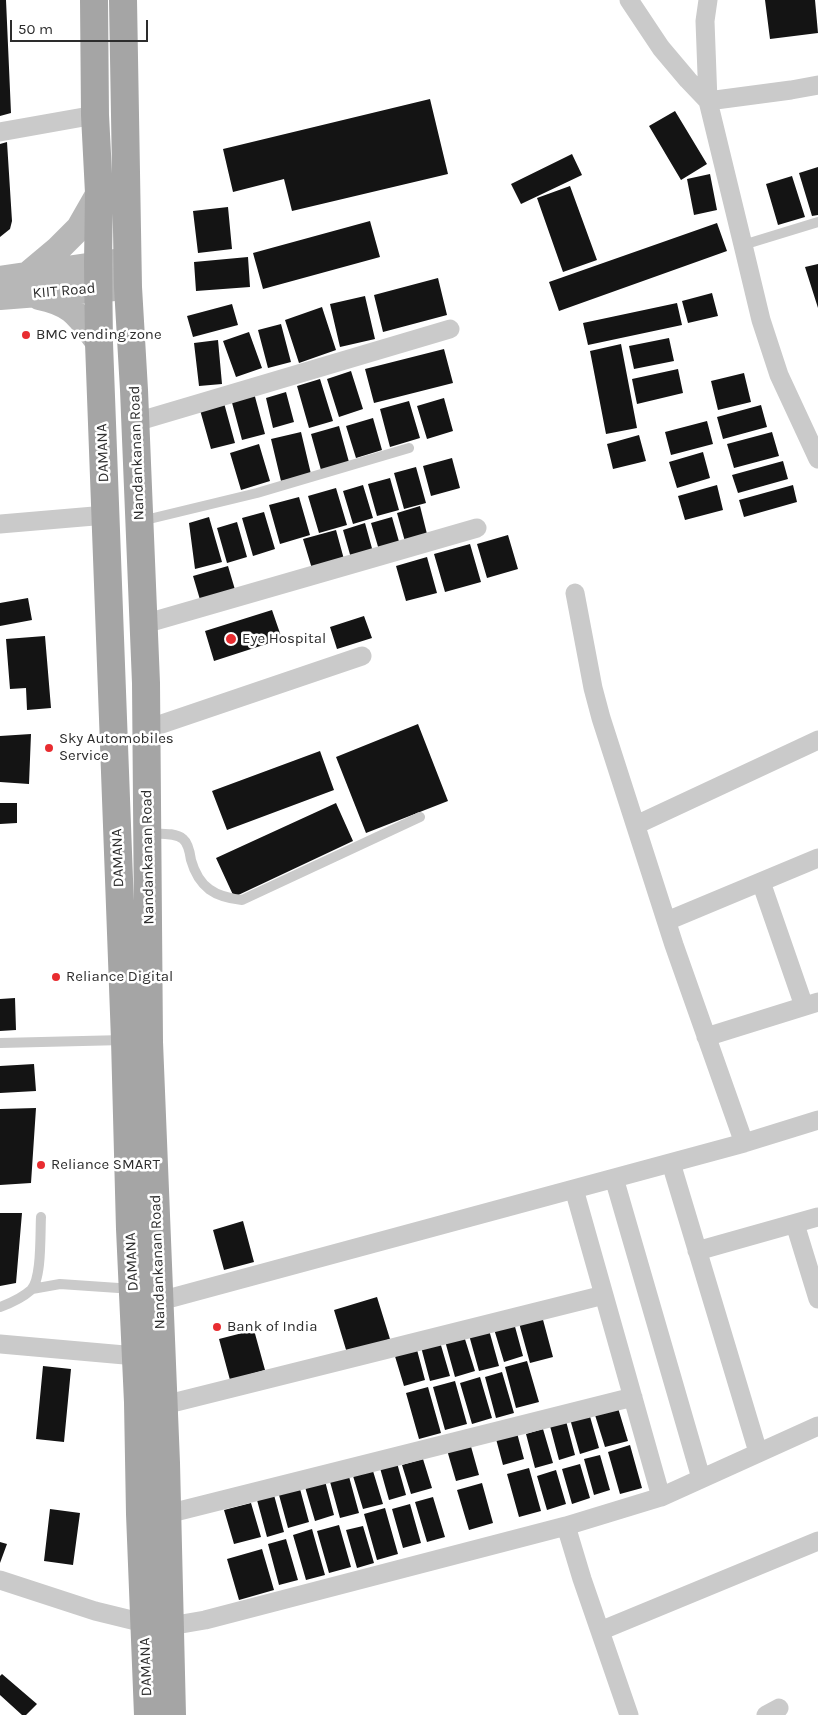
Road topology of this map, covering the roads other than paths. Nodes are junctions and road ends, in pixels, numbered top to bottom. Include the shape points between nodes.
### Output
1 (94, 0) edge
2 (123, 0) edge
3 (630, 0) edge
4 (708, 0) edge
5 (818, 85) edge
6 (708, 100) junction
7 (95, 115) junction
8 (0, 132) edge
9 (99, 193) junction
10 (818, 222) edge
11 (743, 245) junction
12 (128, 260) junction
13 (98, 276) junction
14 (0, 279) edge
15 (26, 285) junction
16 (128, 287) junction
17 (0, 297) edge
18 (450, 329) dead end
19 (100, 343) junction
20 (136, 422) junction
21 (409, 448) dead end
22 (818, 457) edge
23 (106, 515) junction
24 (140, 521) junction
25 (0, 524) edge
26 (477, 528) dead end
27 (575, 593) dead end
28 (144, 624) junction
29 (362, 656) dead end
30 (147, 729) junction
31 (818, 740) edge
32 (420, 817) dead end
33 (636, 826) junction
34 (148, 833) junction
35 (818, 858) edge
36 (761, 882) junction
37 (666, 921) junction
38 (811, 1004) edge
39 (706, 1037) junction
40 (125, 1040) junction
41 (0, 1043) edge
42 (818, 1120) edge
43 (744, 1143) junction
44 (671, 1163) junction
45 (614, 1178) junction
46 (574, 1189) junction
47 (41, 1217) dead end
48 (818, 1217) edge
49 (795, 1224) junction
50 (697, 1251) junction
51 (32, 1289) junction
52 (133, 1289) junction
53 (604, 1295) junction
54 (818, 1299) edge
55 (160, 1301) junction
56 (0, 1307) edge
57 (0, 1344) edge
58 (136, 1356) junction
59 (633, 1397) junction
60 (164, 1405) junction
61 (818, 1426) edge
62 (758, 1452) junction
63 (701, 1478) junction
64 (661, 1497) junction
65 (167, 1514) junction
66 (566, 1526) junction
67 (818, 1541) edge
68 (0, 1580) edge
69 (157, 1625) junction
70 (600, 1631) junction
71 (148, 1715) edge
72 (172, 1715) edge
73 (629, 1715) edge

1 - 7 main road, DAMANA
2 - 12 main road, Nandankanan Road
3 - 6 street via 661,48
4 - 6 street via 705,21
5 - 6 street
6 - 11 street
7 - 8 street
7 - 9 main road, DAMANA
9 - 13 main road, DAMANA
9 - 15 main road via 79,228
10 - 11 lane
11 - 22 street via 761,320 779,375
12 - 13 main road
12 - 16 main road, Nandankanan Road
13 - 15 main road, KIIT Road
13 - 16 main road, KIIT Road
13 - 19 main road, DAMANA
14 - 15 main road, KIIT Road
15 - 17 main road, KIIT Road
15 - 19 main road via 75,311
16 - 20 main road, Nandankanan Road
18 - 20 street
19 - 23 main road, DAMANA
20 - 24 main road, Nandankanan Road
21 - 24 lane via 257,493
23 - 25 street
23 - 40 main road, DAMANA
24 - 28 main road, Nandankanan Road
26 - 28 street
27 - 33 street via 593,688
28 - 30 main road, Nandankanan Road
29 - 30 street
30 - 34 main road, Nandankanan Road
31 - 33 street
32 - 34 lane via 242,900 224,898 204,885 193,866 184,839 176,835
33 - 37 street
34 - 55 main road, Nandankanan Road via 150,1042
35 - 36 street
36 - 37 street
36 - 38 street
37 - 39 street
38 - 39 street
39 - 43 street
40 - 41 lane
40 - 52 main road, DAMANA
42 - 43 street
43 - 44 street
44 - 45 street
44 - 50 street
45 - 46 street
45 - 63 street
46 - 53 street
46 - 55 street
47 - 51 lane via 39,1268
48 - 49 street
49 - 50 street
49 - 54 street
50 - 62 street
51 - 52 lane via 60,1284
51 - 56 lane via 16,1301
52 - 58 main road, DAMANA
53 - 59 street
53 - 60 street
55 - 60 main road, Nandankanan Road
57 - 58 street
58 - 69 main road, DAMANA
59 - 64 street
59 - 65 street
60 - 65 main road, Nandankanan Road
61 - 62 street
62 - 63 street
63 - 64 street
64 - 66 street
65 - 69 main road, Nandankanan Road
66 - 69 street via 206,1620
66 - 70 street
67 - 70 street
68 - 69 street via 95,1611
69 - 71 main road, DAMANA
69 - 72 main road, Nandankanan Road
70 - 73 street

